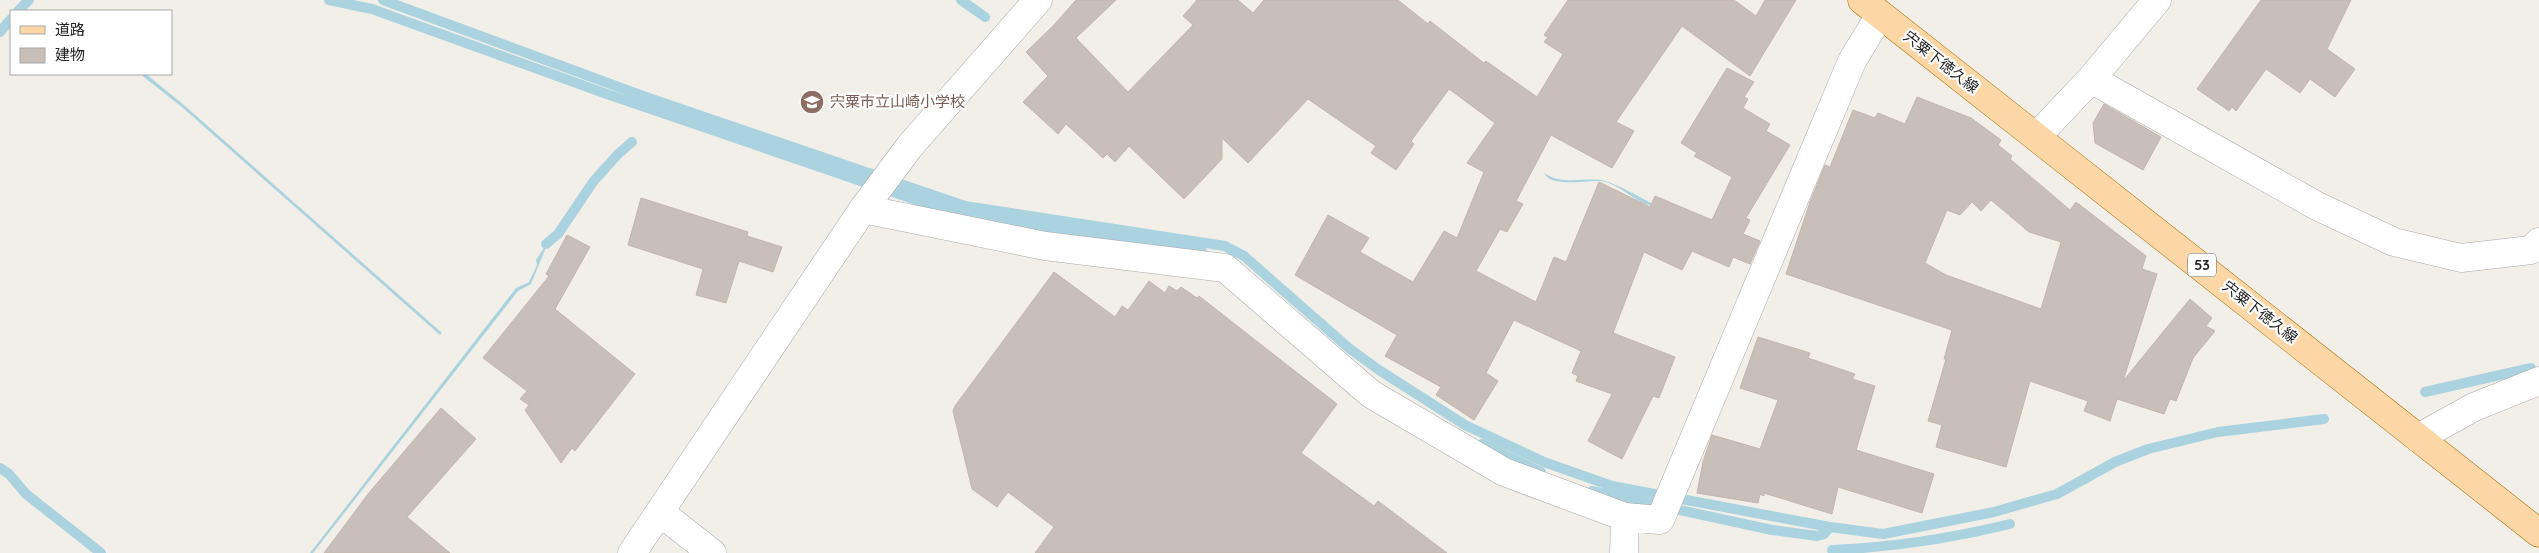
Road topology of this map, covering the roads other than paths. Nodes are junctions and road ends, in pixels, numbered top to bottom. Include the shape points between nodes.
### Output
1 (1038, 0) edge
2 (2157, 0) edge
3 (1871, 7) edge
4 (2090, 79) junction
5 (2037, 136) junction
6 (862, 209) junction
7 (2539, 242) edge
8 (2539, 381) edge
9 (2418, 438) junction
10 (661, 513) junction
11 (1625, 517) junction
12 (2539, 533) edge
13 (632, 553) edge
14 (712, 553) edge
15 (1624, 553) edge

1 - 6 street via 910,146
2 - 4 street
3 - 5 main road, 宍粟下徳久線 / 53
3 - 11 street via 1852,61 1660,520
4 - 5 street
4 - 7 street via 2317,206 2394,242 2461,258 2531,250
5 - 9 main road, 宍粟下徳久線 / 53
6 - 10 street
6 - 11 street via 1045,246 1225,268 1371,394 1504,472
8 - 9 street via 2474,407
9 - 12 main road, 宍粟下徳久線 / 53
10 - 13 street
10 - 14 street
11 - 15 street

